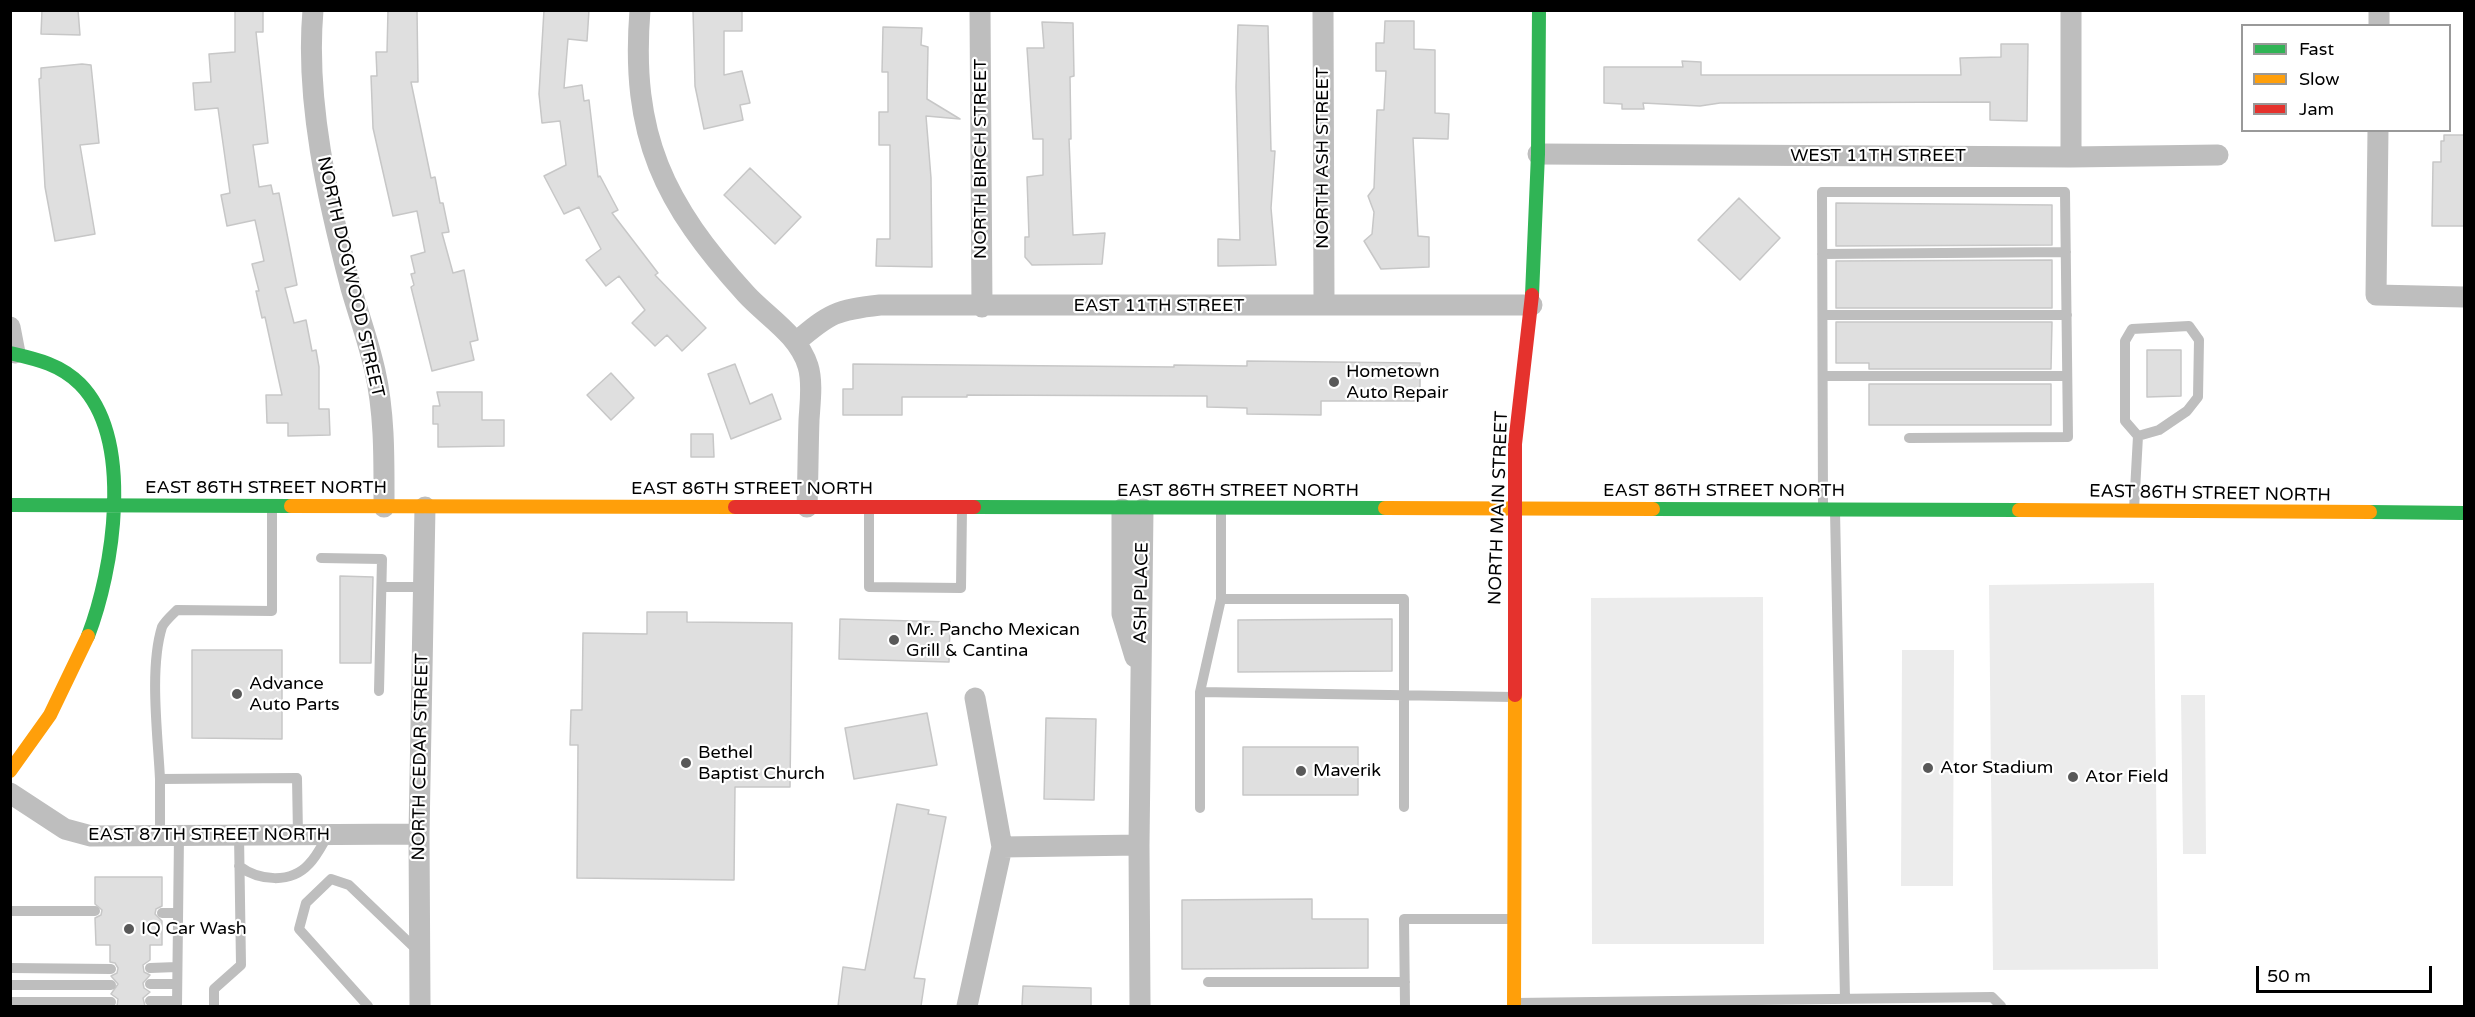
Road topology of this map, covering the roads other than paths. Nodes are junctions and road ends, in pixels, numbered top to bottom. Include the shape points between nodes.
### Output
1 (313, 10) edge
2 (640, 10) edge
3 (980, 10) edge
4 (1323, 10) edge
5 (1539, 10) edge
6 (2071, 10) edge
7 (2378, 132) edge
8 (1538, 154) junction
9 (2218, 154) dead end
10 (2071, 157) junction
11 (2066, 252) junction
12 (1822, 254) junction
13 (2464, 297) edge
14 (1324, 305) junction
15 (1532, 305) junction
16 (982, 307) junction
17 (1823, 315) junction
18 (2067, 315) junction
19 (10, 327) edge
20 (796, 342) junction
21 (13, 353) edge
22 (1823, 376) junction
23 (2067, 376) junction
24 (2138, 436) junction
25 (1909, 438) dead end
26 (113, 504) junction
27 (10, 505) edge
28 (272, 506) junction
29 (384, 507) junction
30 (425, 507) junction
31 (807, 507) junction
32 (869, 507) junction
33 (962, 508) junction
34 (1122, 509) junction
35 (1143, 509) junction
36 (1221, 509) junction
37 (1515, 509) junction
38 (1829, 509) junction
39 (2134, 510) junction
40 (2464, 513) edge
41 (321, 558) dead end
42 (382, 587) junction
43 (423, 587) junction
44 (1221, 599) junction
45 (1141, 678) junction
46 (379, 691) dead end
47 (1200, 692) junction
48 (1404, 695) junction
49 (1514, 697) junction
50 (975, 698) dead end
51 (10, 771) edge
52 (160, 780) junction
53 (10, 793) edge
54 (1404, 807) dead end
55 (1200, 808) dead end
56 (419, 834) junction
57 (239, 835) junction
58 (298, 835) junction
59 (328, 835) junction
60 (169, 836) junction
61 (1139, 845) junction
62 (1002, 848) junction
63 (239, 866) junction
64 (10, 911) edge
65 (95, 912) dead end
66 (162, 913) dead end
67 (178, 913) junction
68 (1514, 919) junction
69 (421, 954) junction
70 (177, 967) junction
71 (10, 968) edge
72 (150, 968) dead end
73 (111, 969) dead end
74 (1208, 982) dead end
75 (1405, 982) junction
76 (150, 984) dead end
77 (177, 984) junction
78 (10, 985) edge
79 (111, 985) dead end
80 (1845, 999) junction
81 (150, 1001) dead end
82 (10, 1002) edge
83 (111, 1002) dead end
84 (177, 1004) edge
85 (1574, 1004) edge
86 (1625, 1004) edge
87 (1681, 1004) edge
88 (1735, 1004) edge
89 (1774, 1004) edge
90 (1514, 1005) edge
91 (214, 1006) edge
92 (368, 1006) edge
93 (420, 1006) edge
94 (967, 1006) edge
95 (1140, 1006) edge
96 (1405, 1006) edge
97 (2001, 1006) edge

1 - 29 street, NORTH DOGWOOD STREET via 313,71 324,171 375,372 383,440
2 - 20 street via 640,82 654,159 675,203 698,238 748,296
3 - 16 street, NORTH BIRCH STREET
4 - 14 street, NORTH ASH STREET
5 - 8 main road, NORTH MAIN STREET
6 - 10 street
7 - 13 street via 2376,295
8 - 10 street, WEST 11TH STREET
8 - 15 main road, NORTH MAIN STREET
9 - 10 street, WEST 11TH STREET
11 - 12 lane
11 - 12 lane via 2065,192 1822,192
11 - 18 lane
12 - 17 lane
14 - 15 street, EAST 11TH STREET
14 - 16 street, EAST 11TH STREET
15 - 37 main road, NORTH MAIN STREET via 1515,444
16 - 20 street, EAST 11TH STREET via 852,308 826,316
17 - 18 lane
17 - 22 lane
18 - 23 lane
19 - 21 street
20 - 31 street via 808,366 810,388
21 - 26 main road via 44,360 67,371 85,387 96,404 110,447
22 - 23 lane
22 - 38 lane
23 - 25 lane via 2068,437
24 - 24 lane via 2125,421 2125,341 2132,329 2189,326 2199,340 2198,397 2187,411 2159,430
24 - 39 lane
26 - 27 main road, EAST 86TH STREET NORTH
26 - 28 main road, EAST 86TH STREET NORTH
26 - 51 main road via 104,586 82,650 54,712
28 - 29 main road, EAST 86TH STREET NORTH
28 - 52 lane via 272,611 177,610 163,624 156,705
29 - 30 main road, EAST 86TH STREET NORTH
30 - 31 main road, EAST 86TH STREET NORTH
30 - 43 street, NORTH CEDAR STREET
31 - 32 main road, EAST 86TH STREET NORTH
32 - 33 main road, EAST 86TH STREET NORTH
32 - 33 lane via 869,587 961,588
33 - 34 main road, EAST 86TH STREET NORTH
34 - 35 main road, EAST 86TH STREET NORTH
34 - 45 street, ASH PLACE via 1122,614
35 - 36 main road, EAST 86TH STREET NORTH
35 - 45 street, ASH PLACE
36 - 37 main road, EAST 86TH STREET NORTH
36 - 44 lane
37 - 38 main road, EAST 86TH STREET NORTH
37 - 49 main road, NORTH MAIN STREET
38 - 39 main road, EAST 86TH STREET NORTH
38 - 80 lane
39 - 40 main road, EAST 86TH STREET NORTH
41 - 42 lane via 382,559
42 - 43 lane
42 - 46 lane
43 - 56 street, NORTH CEDAR STREET
44 - 47 lane
44 - 48 lane via 1404,599
45 - 61 street, ASH PLACE
47 - 48 lane
47 - 55 lane
48 - 49 lane
48 - 54 lane
49 - 68 main road, NORTH MAIN STREET
50 - 62 street
52 - 58 lane via 297,778
52 - 60 lane
53 - 60 street, EAST 87TH STREET NORTH via 65,830 80,834
56 - 59 street, EAST 87TH STREET NORTH
56 - 69 street, NORTH CEDAR STREET
57 - 58 street, EAST 87TH STREET NORTH
57 - 60 street, EAST 87TH STREET NORTH
57 - 63 lane
58 - 59 street, EAST 87TH STREET NORTH
59 - 63 lane via 311,863 295,875 257,876
60 - 67 lane
61 - 62 street
61 - 95 street, ASH PLACE
62 - 94 street
63 - 91 lane via 241,965 214,989
64 - 65 lane
66 - 67 lane
67 - 70 lane
68 - 75 lane via 1404,918
68 - 90 main road, NORTH MAIN STREET
69 - 92 lane via 349,885 331,879 306,903 299,929
69 - 93 street, NORTH CEDAR STREET
70 - 72 lane
70 - 77 lane
71 - 73 lane
74 - 75 lane
75 - 96 lane
76 - 77 lane
77 - 84 lane
78 - 79 lane
80 - 89 lane
80 - 97 lane via 1992,997
81 - 84 lane
82 - 83 lane
85 - 86 lane
85 - 90 lane
86 - 87 lane
87 - 88 lane
88 - 89 lane

